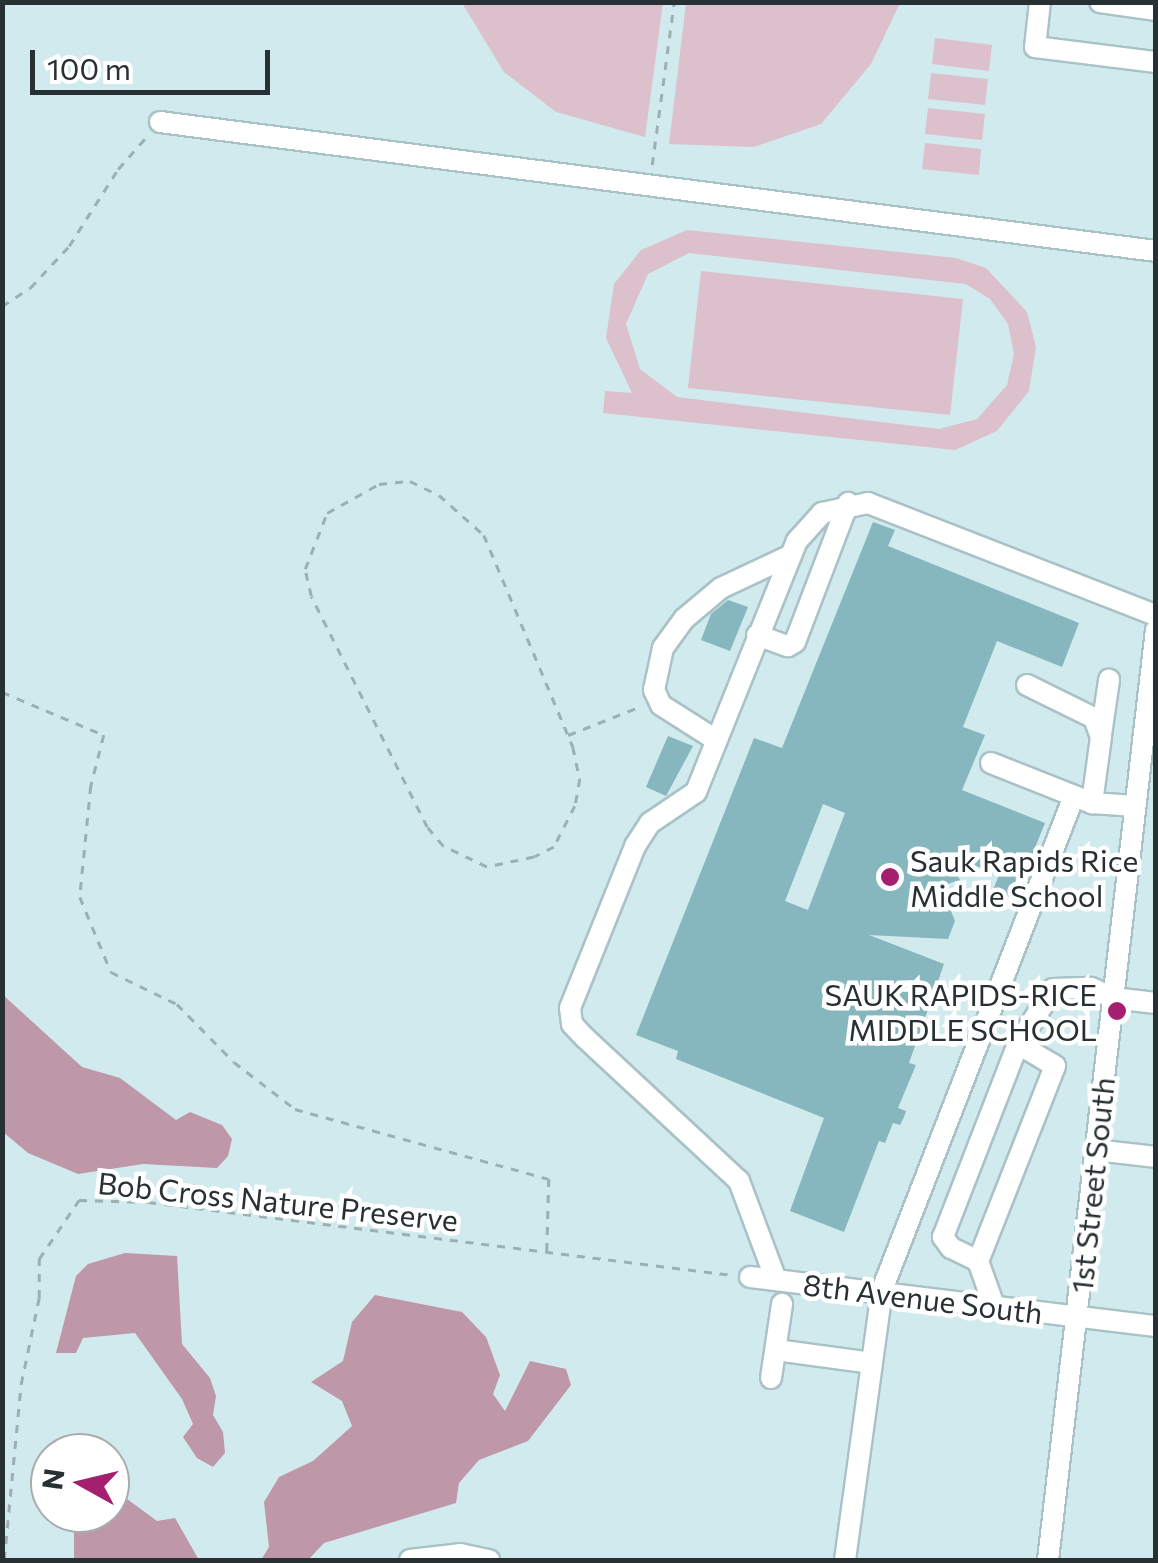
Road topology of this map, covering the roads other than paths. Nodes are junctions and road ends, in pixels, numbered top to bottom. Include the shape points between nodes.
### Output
1 (1040, 2) edge
2 (1100, 2) edge
3 (1156, 10) edge
4 (1156, 62) edge
5 (160, 122) road end
6 (1156, 250) edge
7 (848, 503) junction
8 (791, 555) junction
9 (1156, 614) edge
10 (1156, 630) edge
11 (757, 635) junction
12 (1109, 680) dead end
13 (1027, 685) dead end
14 (1101, 737) junction
15 (716, 740) junction
16 (991, 763) dead end
17 (1083, 799) junction
18 (1135, 806) junction
19 (1113, 998) junction
20 (1156, 1004) edge
21 (1018, 1044) junction
22 (1095, 1150) junction
23 (1156, 1157) edge
24 (978, 1261) junction
25 (750, 1277) road end
26 (776, 1280) junction
27 (882, 1290) junction
28 (782, 1304) dead end
29 (994, 1306) junction
30 (1078, 1317) junction
31 (1156, 1326) edge
32 (776, 1350) junction
33 (872, 1362) junction
34 (772, 1378) dead end
35 (410, 1560) edge
36 (489, 1560) edge
37 (844, 1560) edge
38 (1048, 1560) edge

1 - 4 street via 1035,47
2 - 3 street
5 - 6 street
7 - 8 street via 804,528
7 - 9 street via 868,503
7 - 11 street via 795,642 788,646
8 - 11 street
8 - 15 street via 721,588 684,618 656,669 661,704
10 - 18 street, 1st Street South
11 - 15 street
12 - 14 street
13 - 14 street via 1088,712
14 - 17 street
15 - 26 street via 690,800 650,823 635,846 570,1008 572,1024 739,1182
16 - 17 street
17 - 18 street
17 - 27 street
18 - 19 street, 1st Street South
19 - 20 street
19 - 21 street via 1091,988 1052,989
19 - 22 street, 1st Street South
21 - 24 street via 942,1236
21 - 24 street via 1055,1066
22 - 23 street
22 - 30 street, 1st Street South
24 - 29 street
25 - 26 street, 8th Avenue South
26 - 27 street, 8th Avenue South
27 - 29 street, 8th Avenue South
27 - 33 street
28 - 32 street
29 - 30 street, 8th Avenue South
30 - 31 street, 8th Avenue South
30 - 38 street, 1st Street South
32 - 33 street
32 - 34 street
33 - 37 street
35 - 36 street via 460,1554

